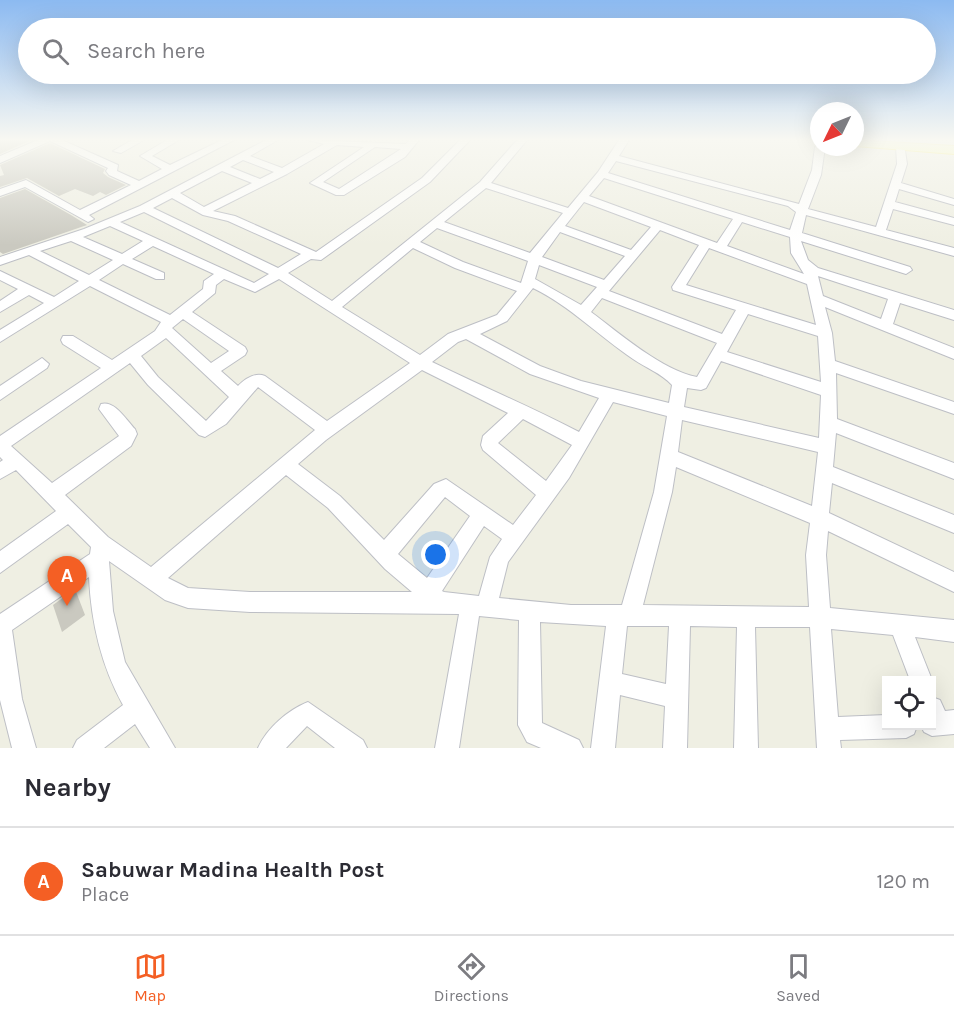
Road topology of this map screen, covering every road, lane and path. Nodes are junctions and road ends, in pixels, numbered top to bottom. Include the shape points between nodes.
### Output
1 (117, 175) edge
2 (161, 175) edge
3 (205, 175) edge
4 (240, 175) edge
5 (277, 175) edge
6 (327, 175) edge
7 (370, 175) edge
8 (431, 175) edge
9 (491, 175) edge
10 (601, 175) edge
11 (605, 175) edge
12 (681, 175) edge
13 (815, 175) edge
14 (898, 175) edge
15 (260, 183) junction
16 (484, 183) junction
17 (895, 185) junction
18 (140, 186) junction
19 (0, 193) edge
20 (172, 193) junction
21 (583, 198) junction
22 (109, 200) junction
23 (954, 202) edge
24 (889, 204) junction
25 (138, 210) junction
26 (801, 210) junction
27 (204, 211) junction
28 (570, 212) junction
29 (81, 214) junction
30 (740, 217) junction
31 (954, 222) edge
32 (435, 224) junction
33 (105, 225) junction
34 (658, 226) junction
35 (557, 227) junction
36 (880, 231) junction
37 (794, 233) junction
38 (73, 237) junction
39 (150, 242) junction
40 (412, 243) junction
41 (706, 243) junction
42 (720, 248) junction
43 (30, 251) junction
44 (954, 252) edge
45 (631, 254) junction
46 (308, 255) junction
47 (533, 259) junction
48 (122, 260) junction
49 (0, 261) edge
50 (906, 270) dead end
51 (222, 274) junction
52 (280, 274) junction
53 (811, 275) junction
54 (160, 276) dead end
55 (1, 277) edge
56 (92, 281) junction
57 (528, 285) junction
58 (602, 288) junction
59 (28, 289) junction
60 (896, 295) junction
61 (818, 299) junction
62 (56, 303) junction
63 (0, 306) edge
64 (333, 307) junction
65 (744, 308) junction
66 (583, 312) junction
67 (954, 315) edge
68 (173, 321) junction
69 (886, 325) junction
70 (466, 332) junction
71 (825, 333) junction
72 (0, 337) edge
73 (68, 340) dead end
74 (721, 348) junction
75 (954, 354) edge
76 (132, 355) junction
77 (419, 362) junction
78 (42, 364) dead end
79 (828, 364) junction
80 (113, 368) junction
81 (210, 371) junction
82 (678, 380) junction
83 (829, 391) junction
84 (0, 393) edge
85 (609, 394) junction
86 (239, 397) junction
87 (954, 408) edge
88 (107, 409) dead end
89 (521, 411) junction
90 (676, 412) junction
91 (829, 423) junction
92 (327, 430) junction
93 (582, 442) junction
94 (0, 446) edge
95 (827, 447) junction
96 (670, 458) junction
97 (17, 459) junction
98 (284, 464) junction
99 (0, 471) edge
100 (823, 471) junction
101 (954, 471) edge
102 (547, 493) junction
103 (52, 495) junction
104 (70, 512) junction
105 (482, 514) junction
106 (818, 517) junction
107 (954, 524) edge
108 (514, 537) junction
109 (99, 552) junction
110 (385, 554) junction
111 (0, 563) edge
112 (152, 579) junction
113 (954, 582) edge
114 (434, 597) junction
115 (479, 606) junction
116 (529, 610) junction
117 (624, 615) junction
118 (680, 615) junction
119 (819, 617) junction
120 (900, 625) junction
121 (0, 626) edge
122 (746, 630) dead end
123 (954, 631) edge
124 (919, 676) edge
125 (611, 682) junction
126 (676, 698) junction
127 (139, 707) junction
128 (882, 730) edge
129 (828, 738) edge
130 (24, 748) edge
131 (85, 748) edge
132 (163, 748) edge
133 (270, 748) edge
134 (356, 748) edge
135 (447, 748) edge
136 (571, 748) edge
137 (603, 748) edge
138 (675, 748) edge
139 (746, 748) edge

1 - 18 street
2 - 18 street
3 - 20 street
4 - 15 street
5 - 15 street
6 - 7 street via 315,183 340,193
8 - 46 street via 320,256
9 - 16 street
10 - 21 street
11 - 30 street
12 - 26 street via 792,204
13 - 26 street
14 - 17 street
15 - 27 street
16 - 28 street
16 - 32 street
17 - 23 street
17 - 24 street
18 - 22 street
19 - 29 street via 26,183
20 - 25 street
20 - 27 street
21 - 28 street
21 - 34 street
22 - 25 street
22 - 29 street
24 - 31 street
24 - 36 street
25 - 33 street
25 - 52 street
26 - 36 street
26 - 37 street
27 - 46 street via 231,218
28 - 35 street
29 - 33 street
30 - 37 street
30 - 42 street
32 - 40 street
32 - 47 street
33 - 38 street
33 - 39 street
34 - 41 street
34 - 45 street
35 - 45 street
35 - 47 street
36 - 44 street
37 - 50 street
37 - 53 street
38 - 43 street
38 - 48 street
39 - 48 street
39 - 51 street
40 - 57 street via 459,265
40 - 64 street
41 - 42 street
41 - 65 street via 678,287
42 - 53 street
43 - 49 street
43 - 56 street
45 - 58 street
46 - 52 street
47 - 57 street
47 - 58 street
48 - 54 street
48 - 56 street
51 - 52 street via 255,288
51 - 68 street via 209,284 210,290
52 - 64 street
53 - 60 street
53 - 61 street
55 - 59 street
56 - 62 street
56 - 68 street
57 - 66 street via 564,298
57 - 70 street via 502,318
58 - 66 street
58 - 74 street
59 - 62 street
59 - 63 street
60 - 67 street
60 - 69 street
61 - 69 street
61 - 71 street
62 - 72 street
64 - 77 street
65 - 71 street
65 - 74 street
66 - 82 street via 636,354
68 - 76 street
68 - 81 street
68 - 81 street via 240,351
69 - 75 street
70 - 77 street
70 - 85 street via 535,370
71 - 79 street
73 - 80 street
74 - 82 street via 700,384
74 - 83 street
76 - 80 street
76 - 86 street via 153,381 205,430 215,425
77 - 89 street
77 - 92 street
78 - 84 street
79 - 83 street
79 - 87 street
80 - 94 street
81 - 86 street
82 - 90 street
83 - 91 street
85 - 90 street
85 - 93 street
86 - 92 street via 251,383 260,380
88 - 103 street via 129,434 126,441
89 - 93 street
89 - 102 street via 489,445
90 - 95 street
90 - 96 street
91 - 95 street
91 - 101 street
92 - 98 street
93 - 102 street
94 - 97 street
95 - 100 street
96 - 106 street
96 - 117 street
97 - 99 street
97 - 103 street
98 - 110 street via 334,502
98 - 112 street
100 - 106 street
100 - 107 street
102 - 108 street
103 - 104 street
104 - 109 street
104 - 111 street
105 - 108 street
105 - 110 street via 446,487 442,488
105 - 114 street
106 - 113 street
106 - 119 street
108 - 115 street via 500,557
109 - 112 street
109 - 121 street
109 - 127 street via 109,641 119,675
110 - 114 street
112 - 114 street via 172,593 188,598 250,602
114 - 115 street
115 - 116 street
115 - 135 street
116 - 117 street
116 - 136 street via 530,725 535,734
117 - 118 street
117 - 125 street
118 - 119 street
118 - 126 street
119 - 120 street
119 - 129 street
120 - 123 street
120 - 124 street
121 - 130 street via 11,699
122 - 139 street
125 - 126 street
125 - 137 street
126 - 138 street
127 - 131 street
127 - 132 street
128 - 129 street
133 - 134 street via 308,713

